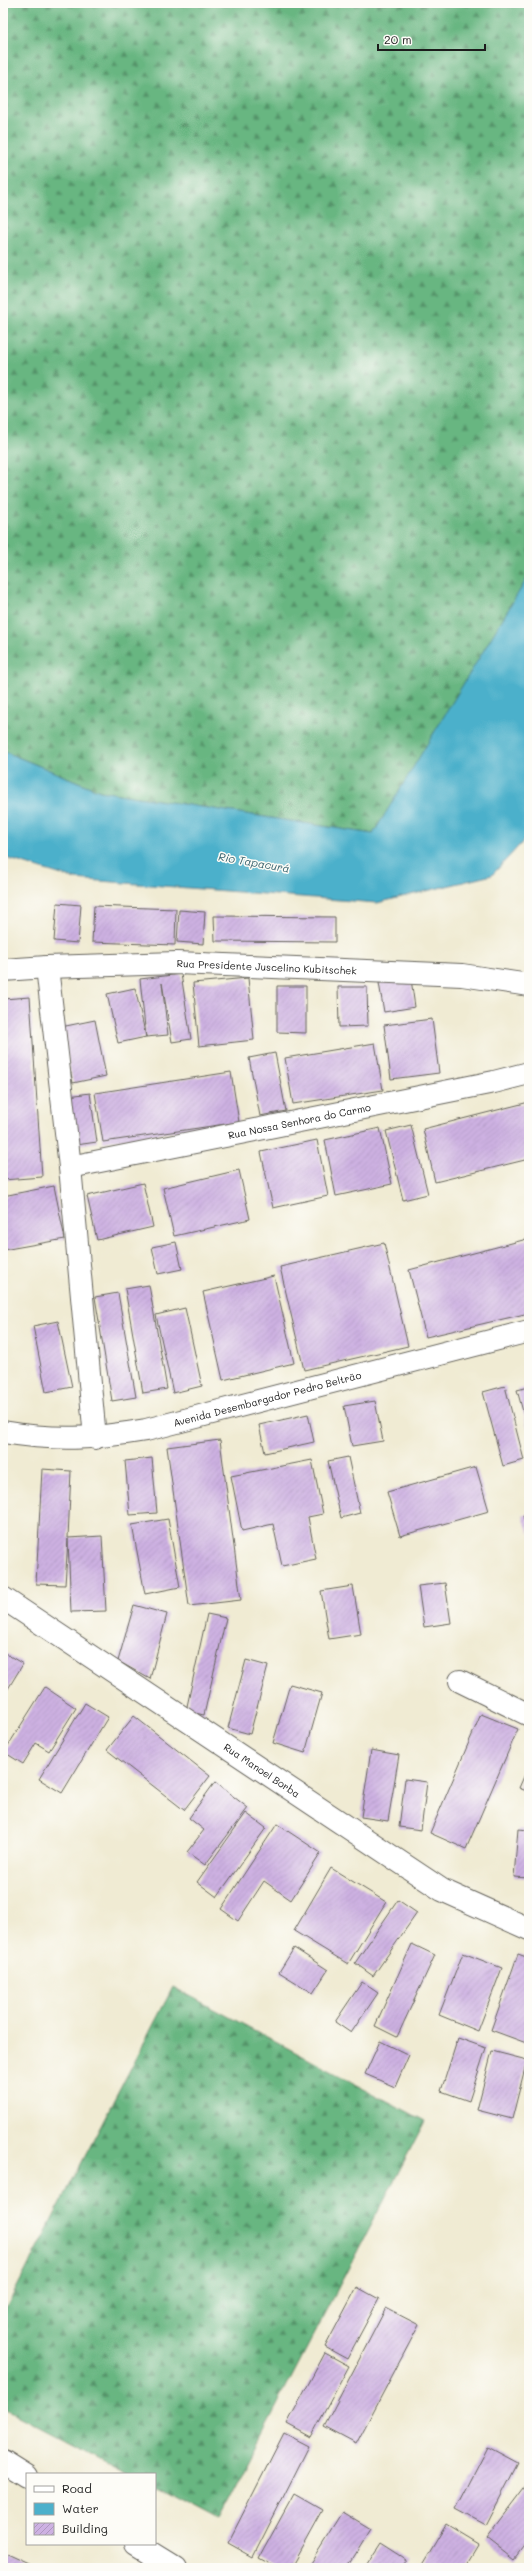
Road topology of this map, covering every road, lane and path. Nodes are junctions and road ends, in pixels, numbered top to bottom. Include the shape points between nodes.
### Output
1 (48, 967) junction
2 (3, 970) edge
3 (529, 985) edge
4 (529, 1073) edge
5 (70, 1167) junction
6 (529, 1331) edge
7 (3, 1432) edge
8 (95, 1438) junction
9 (3, 1598) edge
10 (460, 1681) dead end
11 (529, 1715) edge
12 (529, 1929) edge
13 (3, 2461) edge
14 (26, 2475) edge
15 (138, 2545) edge
16 (175, 2568) edge

1 - 2 street, Rua Presidente Juscelino Kubitschek
1 - 3 street, Rua Presidente Juscelino Kubitschek via 192,964 462,975
1 - 5 street
4 - 5 street, Rua Nossa Senhora do Carmo
5 - 8 street
6 - 8 street, Avenida Desembargador Pedro Beltrão via 146,1430
7 - 8 street, Avenida Desembargador Pedro Beltrão via 37,1438
9 - 12 street, Rua Manoel Borba via 442,1890
10 - 11 street
13 - 14 street
15 - 16 street

